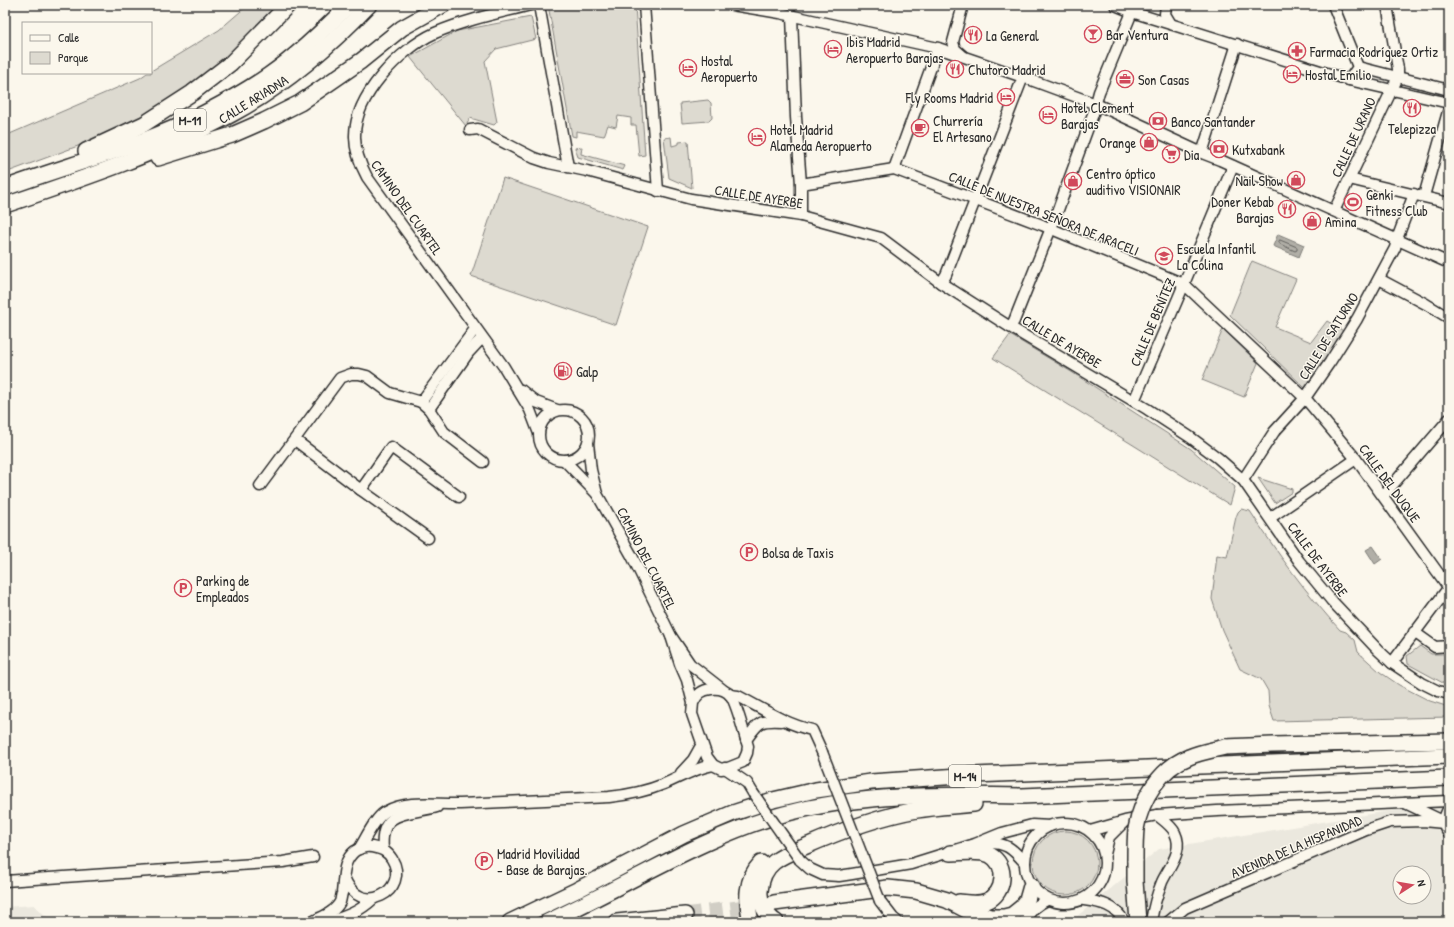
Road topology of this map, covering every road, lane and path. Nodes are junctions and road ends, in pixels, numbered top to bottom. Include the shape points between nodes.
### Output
1 (288, 5) edge
2 (349, 5) edge
3 (369, 5) edge
4 (443, 5) edge
5 (531, 5) edge
6 (539, 5) edge
7 (644, 5) edge
8 (732, 5) edge
9 (963, 5) edge
10 (1115, 5) edge
11 (1166, 5) edge
12 (1333, 5) edge
13 (1387, 5) edge
14 (1133, 8) edge
15 (792, 16) junction
16 (1171, 24) junction
17 (952, 42) junction
18 (1237, 44) junction
19 (938, 48) junction
20 (964, 57) junction
21 (1358, 67) junction
22 (1023, 77) junction
23 (1398, 77) junction
24 (1350, 80) junction
25 (1391, 90) junction
26 (1449, 90) edge
27 (1096, 104) junction
28 (1449, 104) edge
29 (1449, 108) edge
30 (470, 130) dead end
31 (1202, 153) junction
32 (1233, 166) junction
33 (568, 167) junction
34 (112, 168) junction
35 (894, 169) junction
36 (1350, 179) junction
37 (5, 180) edge
38 (801, 184) junction
39 (5, 188) edge
40 (658, 191) junction
41 (1419, 195) junction
42 (975, 200) junction
43 (1449, 203) edge
44 (5, 206) edge
45 (1334, 211) junction
46 (801, 216) junction
47 (1050, 229) junction
48 (1397, 239) junction
49 (1449, 263) edge
50 (1379, 279) junction
51 (940, 283) junction
52 (1184, 284) junction
53 (1449, 318) edge
54 (1010, 327) junction
55 (475, 328) junction
56 (482, 338) junction
57 (515, 385) junction
58 (1305, 398) junction
59 (1134, 401) junction
60 (421, 402) junction
61 (429, 409) junction
62 (558, 410) junction
63 (1449, 419) edge
64 (538, 430) junction
65 (295, 440) junction
66 (588, 442) junction
67 (1356, 459) junction
68 (564, 461) junction
69 (483, 462) dead end
70 (1243, 480) junction
71 (260, 486) dead end
72 (361, 490) junction
73 (597, 494) junction
74 (1383, 496) junction
75 (459, 497) dead end
76 (1270, 518) junction
77 (428, 538) dead end
78 (1449, 587) edge
79 (1414, 632) junction
80 (671, 636) junction
81 (1449, 646) edge
82 (1392, 663) junction
83 (726, 692) junction
84 (1449, 694) edge
85 (693, 703) junction
86 (782, 720) junction
87 (746, 740) junction
88 (1449, 741) edge
89 (702, 744) junction
90 (1449, 756) edge
91 (743, 762) junction
92 (713, 765) junction
93 (725, 768) junction
94 (679, 777) junction
95 (1449, 778) edge
96 (746, 783) junction
97 (1022, 796) junction
98 (1449, 801) edge
99 (1404, 803) junction
100 (448, 804) junction
101 (1449, 808) edge
102 (1157, 815) junction
103 (1125, 821) junction
104 (1444, 822) junction
105 (1050, 826) junction
106 (842, 831) junction
107 (1090, 831) junction
108 (1449, 834) edge
109 (975, 844) junction
110 (359, 849) junction
111 (383, 849) junction
112 (950, 853) junction
113 (1105, 854) junction
114 (313, 857) dead end
115 (1025, 863) junction
116 (344, 877) junction
117 (5, 881) edge
118 (1031, 886) junction
119 (372, 899) junction
120 (946, 900) junction
121 (1047, 900) junction
122 (1084, 900) junction
123 (774, 903) tunnel mouth
124 (685, 915) tunnel mouth
125 (993, 920) edge
126 (311, 922) edge
127 (329, 922) edge
128 (510, 922) edge
129 (547, 922) edge
130 (617, 922) edge
131 (751, 922) edge
132 (776, 922) edge
133 (898, 922) edge
134 (1024, 922) edge
135 (1124, 922) edge
136 (1138, 922) edge
137 (1152, 922) edge
138 (1168, 922) edge

1 - 37 highway via 231,63 192,93 144,124 90,149
2 - 39 highway, CALLE ARIADNA / M-11 via 269,75 185,123 134,144
3 - 34 highway, CALLE ARIADNA / M-11 via 310,62 271,90 233,114
4 - 34 highway via 402,28 361,61 300,103 264,121 232,135 148,161
5 - 55 street, CAMINO DEL CUARTEL via 456,25 433,34 410,48 381,77 364,102 356,122 354,136 357,155 367,177
6 - 33 street
7 - 40 street
8 - 15 street
9 - 17 street
10 - 14 street
11 - 16 street via 1165,14
12 - 21 street
13 - 23 street
14 - 16 street
14 - 27 street
15 - 19 street
15 - 38 street
16 - 18 street
17 - 19 street
17 - 20 street via 955,49
18 - 24 street
18 - 31 street
19 - 20 street
19 - 35 street
20 - 22 street
21 - 23 street
21 - 24 street
22 - 27 street
22 - 42 street
23 - 25 street, CALLE DE URANO
23 - 26 street
24 - 25 street
25 - 28 street
25 - 36 street, CALLE DE URANO
27 - 31 street
27 - 47 street
29 - 41 street, CALLE DE SATURNO
30 - 33 street, CALLE DE AYERBE via 478,129 534,158
31 - 32 street
32 - 45 street
32 - 52 street, CALLE DE BENÍTEZ
33 - 40 street, CALLE DE AYERBE
34 - 44 highway, CALLE ARIADNA / M-11
35 - 38 street
35 - 42 street, CALLE DE NUESTRA SEÑORA DE ARACELI
36 - 41 street
36 - 45 street, CALLE DE URANO
38 - 46 street
40 - 46 street, CALLE DE AYERBE via 690,199
41 - 43 street
41 - 48 street, CALLE DE SATURNO
42 - 47 street, CALLE DE NUESTRA SEÑORA DE ARACELI
42 - 51 street via 946,275
45 - 48 street
46 - 51 street, CALLE DE AYERBE via 881,238
47 - 52 street, CALLE DE NUESTRA SEÑORA DE ARACELI
47 - 54 street
48 - 49 street
48 - 50 street, CALLE DE SATURNO
50 - 53 street
50 - 58 street, CALLE DE SATURNO via 1357,319
51 - 54 street, CALLE DE AYERBE
52 - 58 street, CALLE DE NUESTRA SEÑORA DE ARACELI
52 - 59 street, CALLE DE BENÍTEZ
54 - 59 street, CALLE DE AYERBE
55 - 56 street, CAMINO DEL CUARTEL
55 - 60 street
56 - 57 street, CAMINO DEL CUARTEL
56 - 61 street via 469,352
57 - 62 street, CAMINO DEL CUARTEL via 536,402
57 - 64 street, CAMINO DEL CUARTEL
58 - 67 street, CALLE DEL DUQUE
58 - 70 street, CALLE DE SATURNO via 1274,432
59 - 70 street, CALLE DE AYERBE via 1190,437
60 - 61 street
60 - 65 street via 390,393 368,376 351,374 340,378
61 - 69 street via 444,432
62 - 64 street via 545,418
62 - 66 street via 575,412 582,417 587,424
63 - 74 street
64 - 68 street via 538,440 546,454
65 - 71 street
65 - 72 street
66 - 68 street via 579,456
66 - 73 street, CAMINO DEL CUARTEL
67 - 74 street, CALLE DEL DUQUE
67 - 76 street
68 - 73 street, CAMINO DEL CUARTEL
70 - 76 street, CALLE DE AYERBE
72 - 75 street via 391,447
72 - 77 street
73 - 80 street, CAMINO DEL CUARTEL via 632,556
74 - 78 street, CALLE DEL DUQUE
76 - 82 street, CALLE DE AYERBE via 1330,600
78 - 79 street
79 - 81 street via 1435,647
79 - 82 street
80 - 83 street, CAMINO DEL CUARTEL via 690,664
80 - 85 street, CAMINO DEL CUARTEL
82 - 84 street, CALLE DE AYERBE via 1422,683
83 - 85 street via 711,689 702,691
83 - 86 street
83 - 87 street
85 - 89 street, CAMINO DEL CUARTEL via 692,714
86 - 87 street via 761,722
86 - 133 street, bridge via 812,730 880,901
87 - 91 street via 748,746
88 - 136 highway, bridge via 1273,744 1225,748 1188,757 1175,764 1152,787 1136,829 1135,881
89 - 92 street, CAMINO DEL CUARTEL
89 - 94 street
90 - 128 highway, M-14 via 974,775 871,782 816,790 766,802 684,834
91 - 93 street
91 - 96 street
92 - 93 street
92 - 94 street via 697,768
93 - 96 street
94 - 100 street via 663,785 628,795
95 - 97 highway, M-14
96 - 112 street, bridge via 800,860 823,876 839,876 911,864
97 - 106 highway via 916,810
97 - 129 highway, M-14 via 881,798 784,814 693,849
98 - 99 street, AVENIDA DE LA HISPANIDAD
99 - 102 street, AVENIDA DE LA HISPANIDAD
99 - 104 street, AVENIDA DE LA HISPANIDAD
100 - 110 street via 403,805 384,812
100 - 111 street via 406,813 386,823 382,838
101 - 104 street
102 - 103 street, AVENIDA DE LA HISPANIDAD
102 - 137 street via 1175,831 1178,847 1162,883
103 - 107 street, AVENIDA DE LA HISPANIDAD
103 - 113 street via 1109,837
104 - 108 street
104 - 138 street, AVENIDA DE LA HISPANIDAD via 1390,822 1366,830 1185,908
105 - 107 street via 1071,823
105 - 109 street via 1032,825
105 - 115 street via 1032,840 1026,851
106 - 131 highway via 819,833 782,847 760,865 748,887 747,900
106 - 132 highway via 786,855 774,862 765,873 760,894 767,914
107 - 113 street via 1099,841
109 - 112 street
109 - 115 street via 997,842 1009,846
110 - 111 street via 368,846
110 - 116 street via 346,861
111 - 119 street via 395,864 394,884 381,896
112 - 120 highway via 983,853 991,856 1001,869 1002,885 987,901 971,903
113 - 122 street via 1106,867 1102,880 1094,892
114 - 117 street via 283,862
115 - 118 street via 1026,875
116 - 119 street via 347,886 356,894
116 - 126 street via 341,901 332,912
118 - 121 street
118 - 125 highway via 1027,900 1017,911
119 - 127 street via 362,909
120 - 123 highway via 916,891 888,888
120 - 125 highway
121 - 122 street via 1059,904 1072,904
121 - 134 street via 1029,912
122 - 135 street via 1108,905
124 - 130 highway

